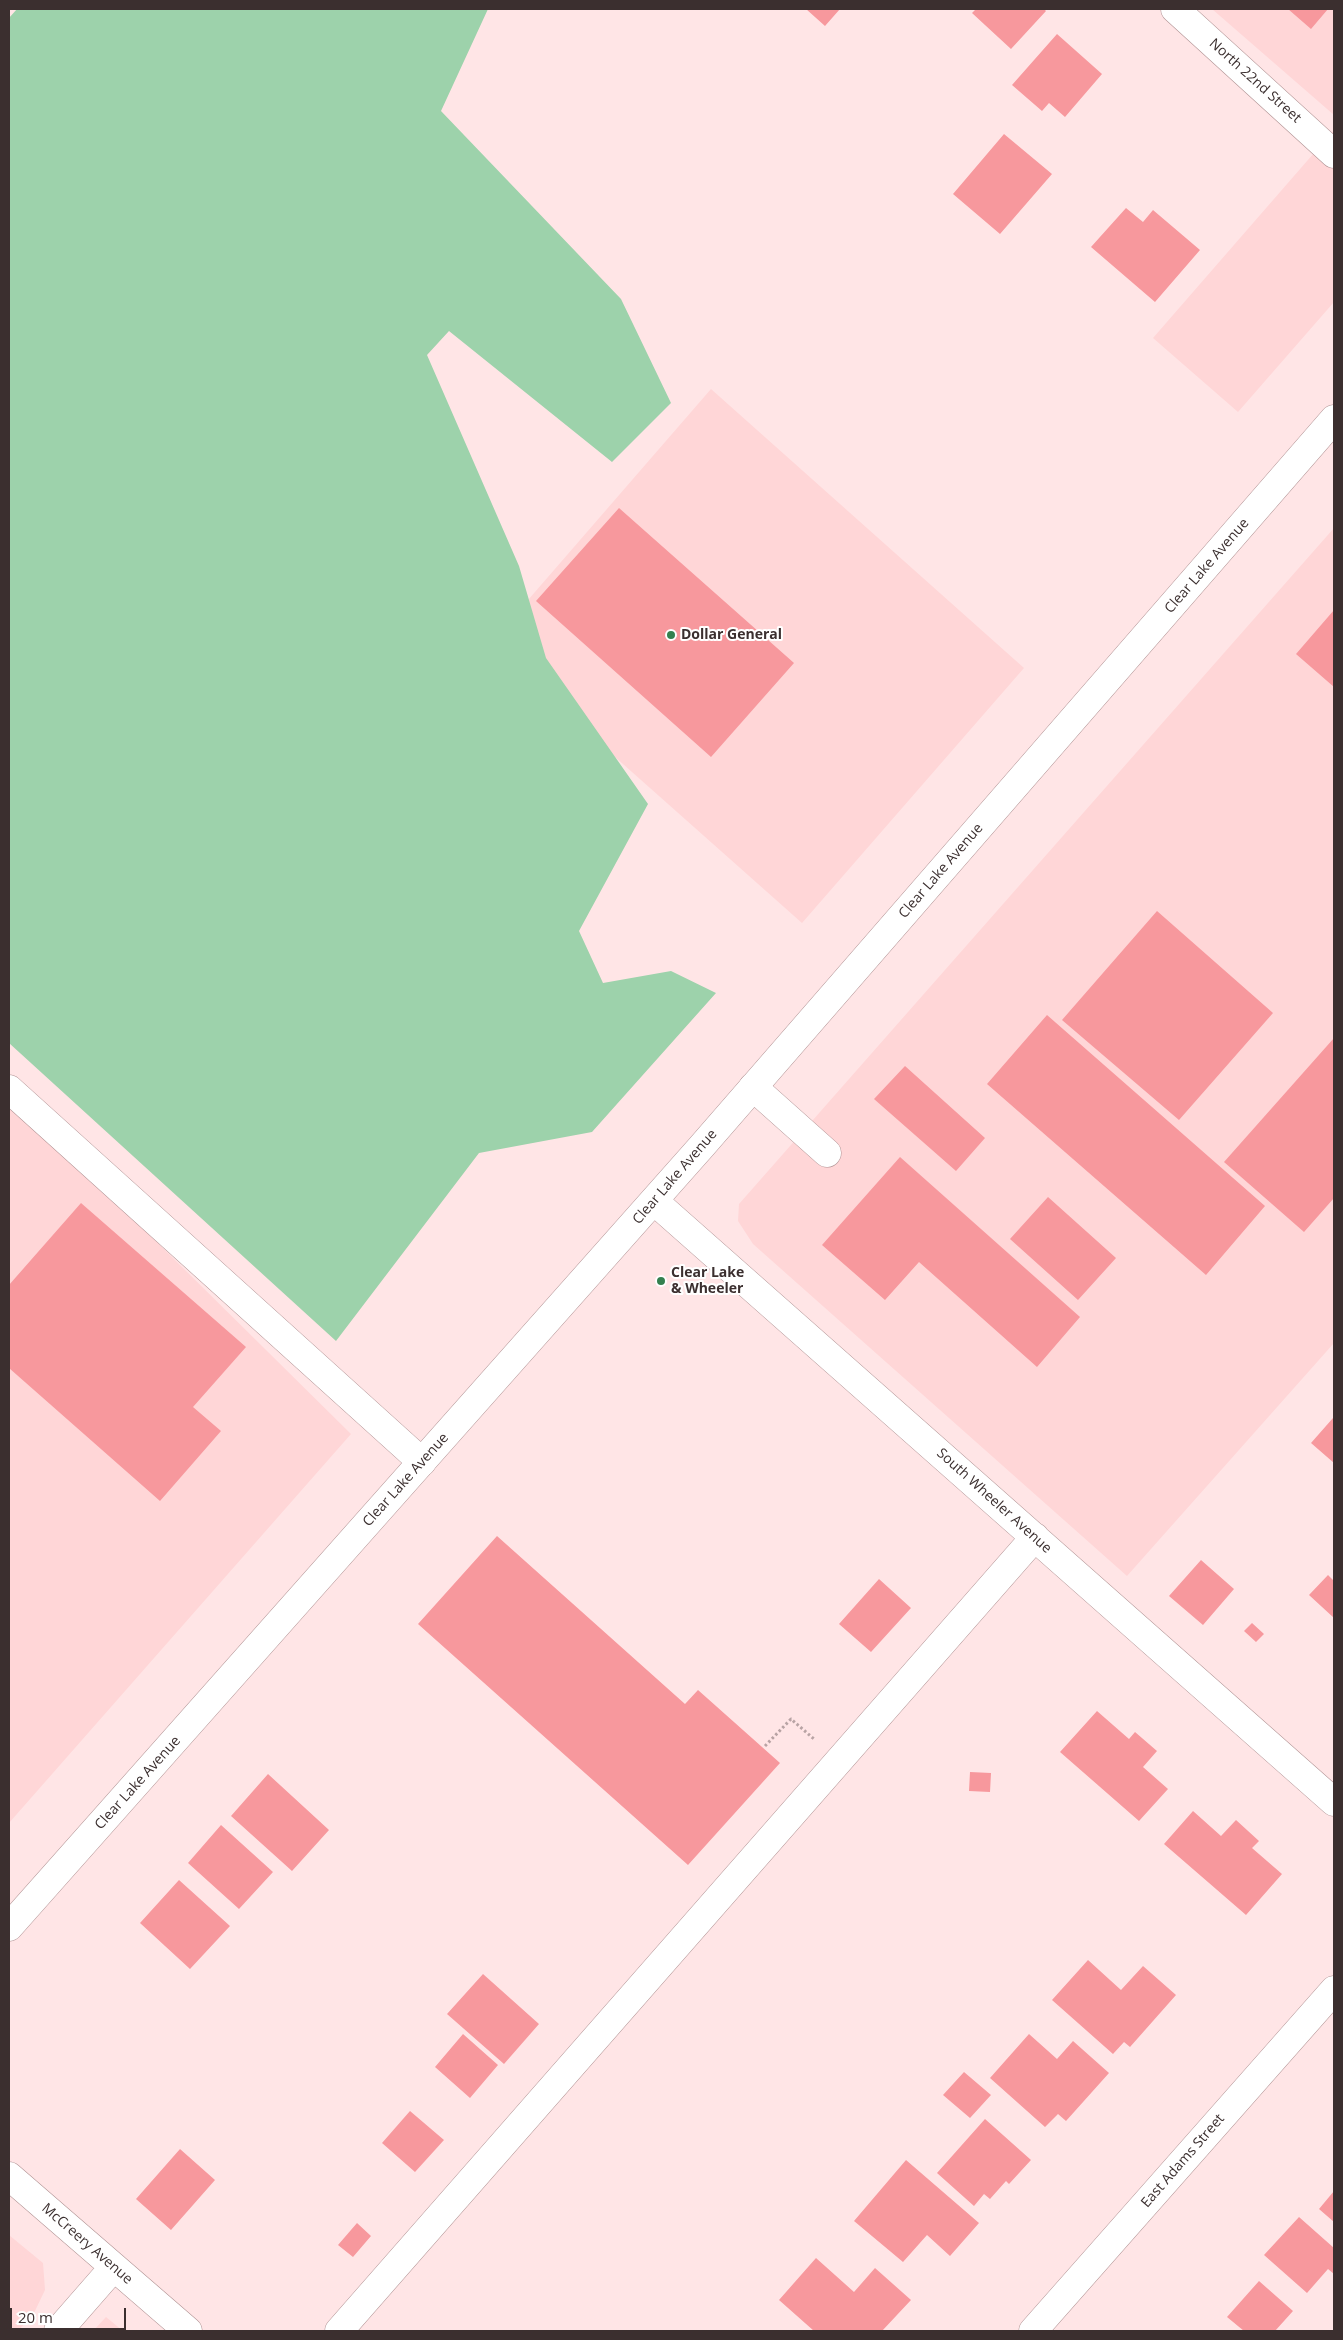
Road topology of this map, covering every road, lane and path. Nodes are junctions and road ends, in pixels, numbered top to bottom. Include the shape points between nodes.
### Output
1 (1175, 9) edge
2 (1334, 154) edge
3 (1334, 419) edge
4 (753, 1087) junction
5 (9, 1089) edge
6 (827, 1153) dead end
7 (654, 1201) junction
8 (422, 1462) junction
9 (1035, 1537) junction
10 (819, 1743) dead end
11 (765, 1746) dead end
12 (1334, 1802) edge
13 (9, 1927) edge
14 (1334, 1990) edge
15 (9, 2176) edge
16 (113, 2268) junction
17 (58, 2331) edge
18 (188, 2331) edge
19 (339, 2331) edge
20 (1033, 2331) edge

1 - 2 main road, North 22nd Street
3 - 4 main road, Clear Lake Avenue
4 - 6 main road
4 - 7 main road, Clear Lake Avenue
5 - 8 main road
7 - 8 main road, Clear Lake Avenue
7 - 9 main road, South Wheeler Avenue
8 - 13 main road, Clear Lake Avenue
9 - 12 main road, South Wheeler Avenue
9 - 19 main road
10 - 11 path via 791,1719
14 - 20 main road, East Adams Street
15 - 16 main road, McCreery Avenue
16 - 17 main road
16 - 18 main road, McCreery Avenue

